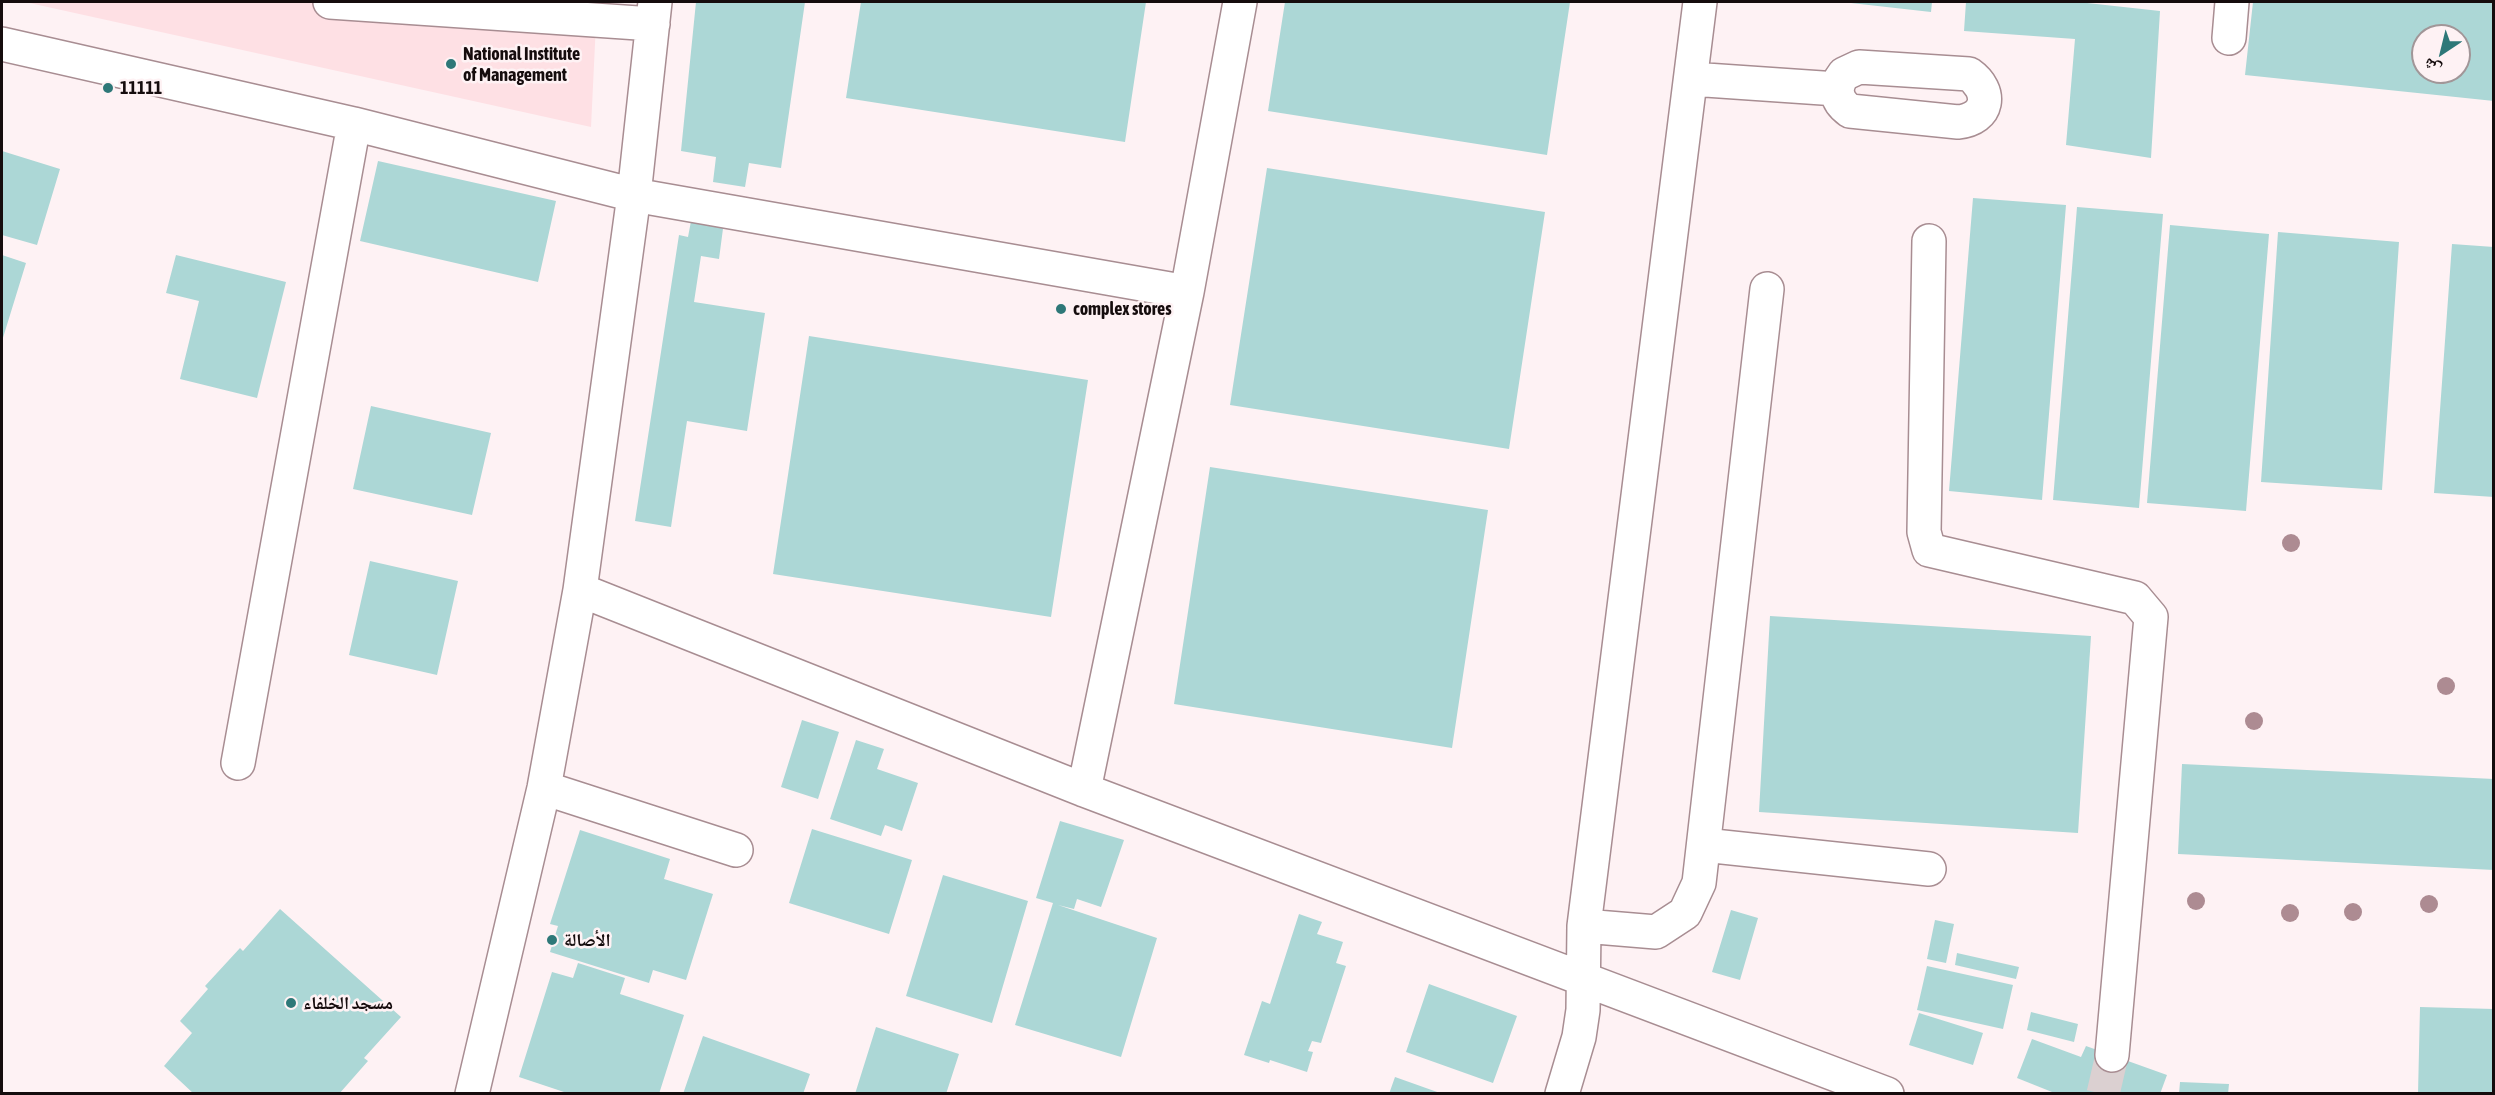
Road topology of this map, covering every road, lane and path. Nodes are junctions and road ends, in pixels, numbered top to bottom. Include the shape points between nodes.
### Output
1 (330, 2) edge
2 (1240, 2) edge
3 (1701, 2) edge
4 (2232, 2) edge
5 (520, 8) edge
6 (654, 13) edge
7 (2229, 38) dead end
8 (2, 44) edge
9 (1691, 80) junction
10 (1836, 89) dead end
11 (354, 124) junction
12 (634, 195) junction
13 (1929, 241) dead end
14 (1767, 289) dead end
15 (1187, 292) junction
16 (580, 590) junction
17 (238, 763) dead end
18 (544, 788) junction
19 (1084, 790) junction
20 (1704, 845) junction
21 (735, 850) dead end
22 (1929, 869) dead end
23 (1584, 926) junction
24 (1584, 981) junction
25 (2112, 1055) tunnel mouth
26 (472, 1094) edge
27 (1562, 1094) edge
28 (1887, 1094) edge

1 - 5 street
2 - 15 street
3 - 9 street
4 - 7 street
5 - 6 street
6 - 12 street
8 - 11 street
9 - 10 street
9 - 23 street
11 - 12 street
11 - 17 street
12 - 15 street
12 - 16 street
13 - 25 street via 1924,531 1929,550 2135,598 2151,617
14 - 20 street
15 - 19 street
16 - 18 street
16 - 19 street
18 - 21 street
18 - 26 street
19 - 24 street
20 - 22 street
20 - 23 street via 1699,883 1685,913 1656,932
23 - 24 street
24 - 27 street via 1579,1037
24 - 28 street

